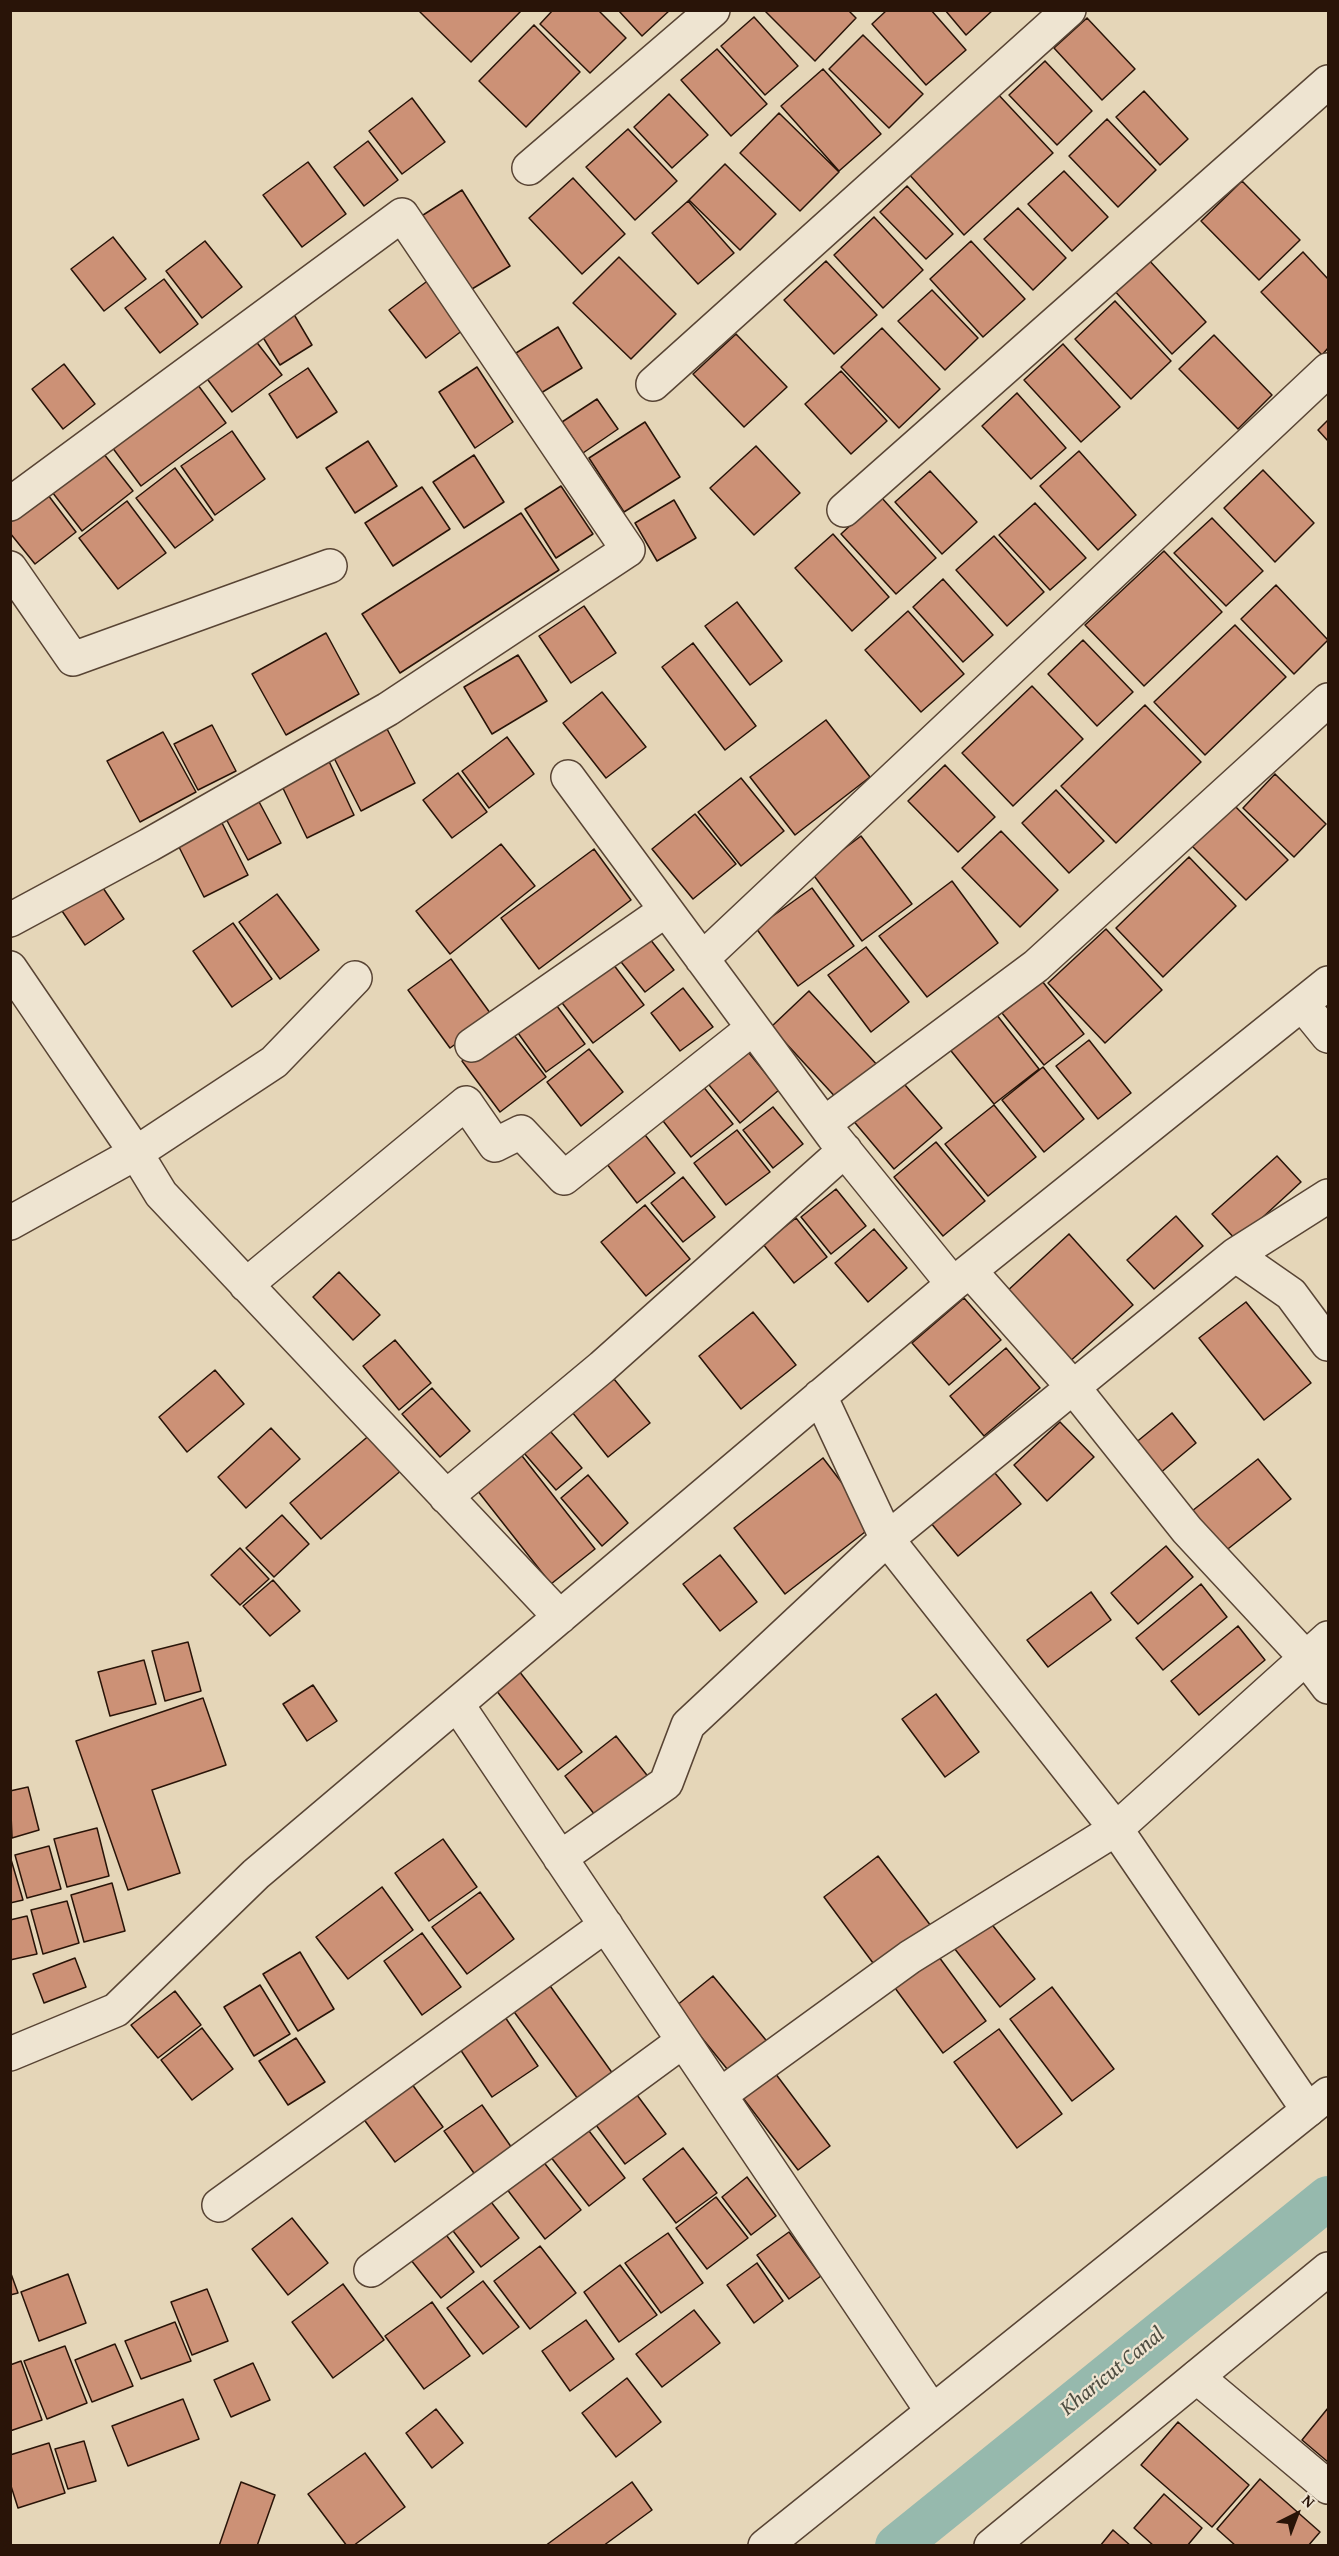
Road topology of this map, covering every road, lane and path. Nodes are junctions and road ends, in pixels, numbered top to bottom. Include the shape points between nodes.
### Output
1 (713, 10) edge
2 (1069, 10) edge
3 (1329, 82) edge
4 (529, 168) dead end
5 (1329, 370) edge
6 (652, 384) dead end
7 (10, 504) edge
8 (844, 510) dead end
9 (330, 566) dead end
10 (10, 568) edge
11 (1329, 700) edge
12 (568, 777) dead end
13 (666, 910) junction
14 (10, 920) edge
15 (702, 959) junction
16 (10, 968) edge
17 (355, 978) dead end
18 (1329, 983) edge
19 (1302, 1004) junction
20 (753, 1028) junction
21 (1329, 1036) edge
22 (472, 1045) dead end
23 (825, 1123) junction
24 (845, 1150) junction
25 (136, 1153) junction
26 (1329, 1196) edge
27 (10, 1223) edge
28 (1235, 1255) junction
29 (961, 1277) junction
30 (246, 1285) junction
31 (1329, 1344) edge
32 (1073, 1387) junction
33 (820, 1396) junction
34 (446, 1497) junction
35 (887, 1539) junction
36 (560, 1617) junction
37 (1317, 1648) edge
38 (1329, 1687) edge
39 (457, 1704) junction
40 (1116, 1829) junction
41 (560, 1858) junction
42 (606, 1925) junction
43 (683, 2041) junction
44 (10, 2054) edge
45 (720, 2095) junction
46 (1318, 2102) edge
47 (219, 2205) dead end
48 (1329, 2269) edge
49 (371, 2270) dead end
50 (1197, 2377) junction
51 (933, 2411) junction
52 (1329, 2487) edge
53 (765, 2546) edge
54 (991, 2546) edge

1 - 4 street
2 - 6 street
3 - 8 street
5 - 15 street
7 - 14 street via 402,215 628,550 388,709
9 - 10 street via 73,659
11 - 23 street via 1036,966
12 - 13 street
13 - 15 street
13 - 22 street
15 - 20 street
16 - 25 street
17 - 25 street via 274,1062
18 - 19 street
19 - 21 street
19 - 29 street
20 - 23 street
20 - 30 street via 564,1178 521,1132 495,1145 466,1103
23 - 24 street
24 - 29 street
24 - 34 street via 602,1367
25 - 27 street
25 - 30 street via 161,1194
26 - 28 street
28 - 31 street via 1291,1294
28 - 32 street
29 - 32 street
29 - 33 street
30 - 34 street
32 - 35 street
32 - 37 street via 1187,1530
33 - 35 street
33 - 36 street
34 - 36 street
35 - 40 street
35 - 41 street via 688,1725 666,1783
36 - 39 street
37 - 38 street
37 - 40 street
39 - 41 street
39 - 44 street via 256,1874 116,2010
40 - 45 street via 910,1957
40 - 46 street
41 - 42 street
42 - 43 street
42 - 47 street
43 - 45 street
43 - 49 street
45 - 51 street
46 - 51 street
48 - 50 street
50 - 52 street
50 - 54 street
51 - 53 street

